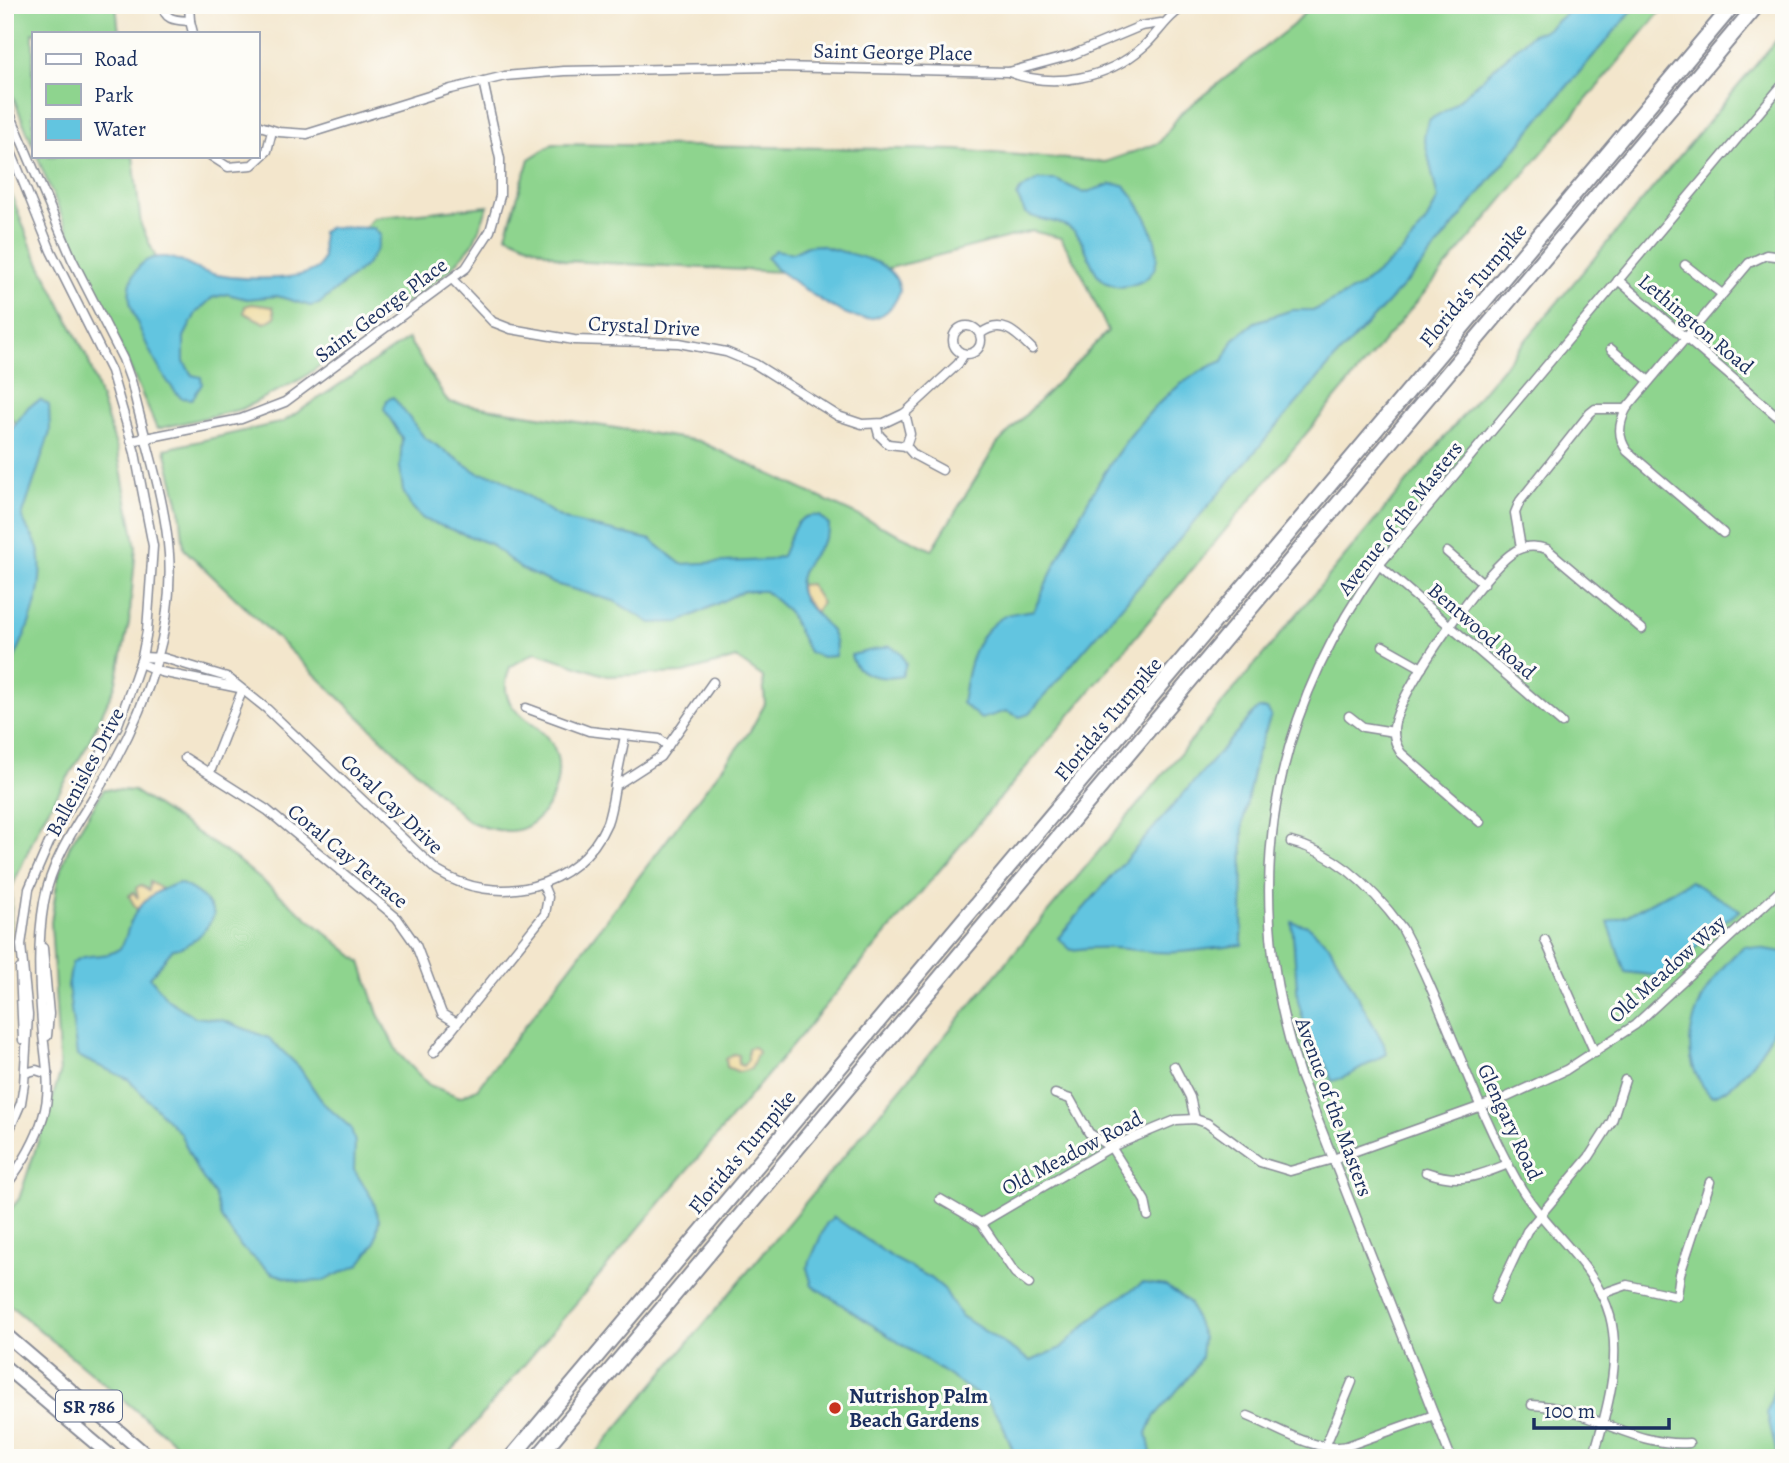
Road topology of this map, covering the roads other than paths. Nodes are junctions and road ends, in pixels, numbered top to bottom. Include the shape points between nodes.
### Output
1 (163, 5) edge
2 (189, 5) edge
3 (1186, 5) edge
4 (1733, 5) edge
5 (1757, 5) edge
6 (190, 21) junction
7 (1161, 23) junction
8 (193, 32) edge
9 (1009, 72) junction
10 (483, 81) junction
11 (1784, 83) edge
12 (5, 102) edge
13 (259, 126) edge
14 (272, 131) junction
15 (5, 137) edge
16 (214, 158) edge
17 (1784, 257) edge
18 (1685, 265) dead end
19 (453, 280) junction
20 (1618, 280) junction
21 (1722, 294) junction
22 (980, 334) junction
23 (1685, 338) junction
24 (1032, 349) dead end
25 (1611, 349) dead end
26 (964, 354) junction
27 (1649, 381) junction
28 (1626, 409) junction
29 (905, 413) junction
30 (1784, 422) edge
31 (876, 424) junction
32 (145, 440) junction
33 (131, 441) junction
34 (906, 446) junction
35 (942, 470) dead end
36 (1723, 533) dead end
37 (1521, 548) junction
38 (1447, 552) dead end
39 (1379, 565) junction
40 (1484, 584) junction
41 (1450, 626) junction
42 (1642, 629) dead end
43 (1383, 646) dead end
44 (159, 658) junction
45 (141, 660) junction
46 (1422, 668) junction
47 (155, 669) junction
48 (713, 682) dead end
49 (241, 690) junction
50 (526, 708) dead end
51 (1349, 716) dead end
52 (1562, 723) dead end
53 (1394, 732) junction
54 (625, 736) junction
55 (668, 746) junction
56 (185, 758) dead end
57 (210, 772) junction
58 (615, 786) junction
59 (1479, 822) dead end
60 (1291, 842) dead end
61 (543, 885) junction
62 (1784, 887) edge
63 (41, 939) junction
64 (1545, 940) dead end
65 (21, 945) junction
66 (40, 991) junction
67 (26, 992) junction
68 (457, 1024) junction
69 (434, 1052) dead end
70 (1595, 1053) junction
71 (46, 1057) junction
72 (25, 1059) junction
73 (1174, 1066) dead end
74 (25, 1073) junction
75 (48, 1074) junction
76 (1625, 1080) dead end
77 (1055, 1094) dead end
78 (1482, 1106) junction
79 (1195, 1119) junction
80 (5, 1140) edge
81 (1111, 1147) junction
82 (1333, 1159) junction
83 (1508, 1164) junction
84 (1426, 1172) dead end
85 (1710, 1182) dead end
86 (5, 1186) edge
87 (940, 1199) dead end
88 (1148, 1216) dead end
89 (1541, 1218) junction
90 (981, 1223) junction
91 (1029, 1284) dead end
92 (1601, 1294) junction
93 (1495, 1299) dead end
94 (5, 1334) edge
95 (5, 1367) edge
96 (1352, 1382) dead end
97 (1532, 1405) dead end
98 (1434, 1415) junction
99 (1248, 1416) dead end
100 (1603, 1425) junction
101 (1689, 1443) dead end
102 (1325, 1447) junction
103 (113, 1458) edge
104 (150, 1458) edge
105 (511, 1458) edge
106 (537, 1458) edge
107 (1451, 1458) edge
108 (1593, 1458) edge

1 - 6 street via 170,19
2 - 6 street
3 - 7 street, Saint George Place
4 - 105 highway, Florida's Turnpike
5 - 106 highway, Florida's Turnpike
6 - 8 street
7 - 9 street, Saint George Place via 1140,26 1072,55
7 - 9 street, Saint George Place via 1134,55 1090,76 1051,80
9 - 10 street, Saint George Place via 704,68 564,71
10 - 14 street, Saint George Place via 321,131
10 - 19 street, Saint George Place via 500,159 500,195 484,243
11 - 20 street, Avenue of the Masters
12 - 32 street, Ballenisles Drive via 72,259 123,359
13 - 14 street, Saint George Place
14 - 16 street via 267,151 252,165 228,167
15 - 33 street, Ballenisles Drive via 51,251 102,349
17 - 21 street via 1754,259
18 - 21 street
19 - 31 street, Crystal Drive via 493,322 511,329 574,340 679,343 726,352 755,364 838,416
19 - 32 street, Saint George Place via 285,402 241,419
20 - 23 street, Lethington Road
20 - 39 street, Avenue of the Masters
21 - 23 street
22 - 24 street via 1004,327
22 - 26 street via 979,348
22 - 26 street via 969,326 956,331 953,345
23 - 27 street
23 - 30 street, Lethington Road
25 - 27 street
26 - 29 street
27 - 28 street
28 - 36 street via 1620,433 1628,451
28 - 37 street via 1590,413 1517,507
29 - 31 street
29 - 34 street via 910,434
31 - 34 street via 888,444
32 - 33 street, Saint George Place
32 - 44 street, Ballenisles Drive via 169,555
33 - 45 street, Ballenisles Drive via 153,546 151,602
34 - 35 street
37 - 40 street
37 - 42 street via 1534,546 1552,552
38 - 40 street
39 - 41 street, Bentwood Road
39 - 82 street, Avenue of the Masters via 1338,627 1304,699 1279,784 1270,850 1269,931 1278,998 1300,1075
40 - 41 street
41 - 46 street
41 - 52 street, Bentwood Road
43 - 46 street
44 - 45 street, Coral Cay Drive
44 - 47 street, Ballenisles Drive
44 - 49 street, Coral Cay Drive via 226,677
45 - 47 street, Coral Cay Drive
45 - 65 street, Ballenisles Drive via 117,727 36,868
46 - 53 street via 1396,718
47 - 49 street, Coral Cay Drive
47 - 63 street, Ballenisles Drive via 115,762 52,874
48 - 55 street
49 - 57 street
49 - 61 street, Coral Cay Drive via 267,709 437,871 459,883 498,891
50 - 54 street via 564,725
51 - 53 street via 1363,727
53 - 59 street via 1406,758
54 - 55 street via 659,739
54 - 58 street, Coral Cay Drive
55 - 58 street via 655,762
56 - 57 street, Coral Cay Terrace
57 - 68 street, Coral Cay Terrace via 267,810 397,918 416,945 442,1014
58 - 61 street, Coral Cay Drive via 607,823 592,847
60 - 78 street, Glengary Road via 1331,858 1390,911 1412,947
61 - 68 street via 548,897 545,914
62 - 70 street, Old Meadow Way via 1660,1004
63 - 66 street, Ballenisles Drive
63 - 71 street via 49,1014
64 - 70 street
65 - 67 street, Ballenisles Drive
65 - 72 street via 19,1016
66 - 67 street
66 - 71 street, Ballenisles Drive
67 - 72 street, Ballenisles Drive
68 - 69 street
70 - 78 street, Old Meadow Way via 1537,1085
71 - 75 street, Ballenisles Drive
72 - 74 street, Ballenisles Drive
73 - 79 street
74 - 75 street
74 - 80 street, Ballenisles Drive via 22,1103
75 - 86 street, Ballenisles Drive via 44,1117
76 - 89 street via 1600,1142
77 - 81 street via 1070,1099 1089,1133
78 - 82 street, Old Meadow Way
78 - 83 street, Glengary Road
79 - 81 street, Old Meadow Road via 1169,1122
79 - 82 street via 1213,1126 1271,1168 1297,1170
81 - 88 street via 1145,1200
81 - 90 street, Old Meadow Road
82 - 98 street, Avenue of the Masters
83 - 84 street via 1451,1181
83 - 89 street, Glengary Road
85 - 92 street via 1677,1296 1627,1285
87 - 90 street
89 - 92 street, Glengary Road via 1584,1266
89 - 93 street via 1521,1240
90 - 91 street via 1015,1273
92 - 100 street, Glengary Road via 1610,1316 1614,1348
94 - 104 main road, SR 786
95 - 103 main road, SR 786
96 - 102 street
97 - 100 street via 1563,1409
98 - 102 street via 1348,1446
98 - 107 street, Avenue of the Masters
99 - 102 street
100 - 101 street via 1664,1445
100 - 108 street, Glengary Road

